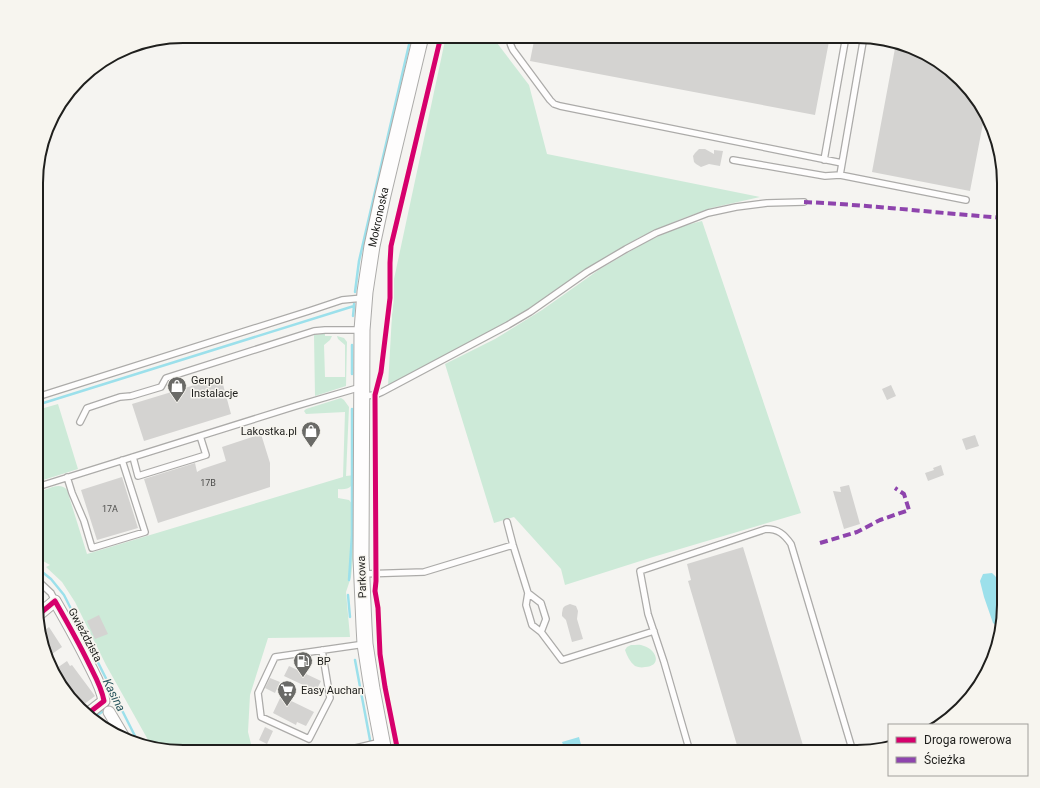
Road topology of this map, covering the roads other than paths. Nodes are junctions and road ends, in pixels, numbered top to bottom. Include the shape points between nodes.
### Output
1 (419, 43) edge
2 (509, 43) edge
3 (845, 43) edge
4 (863, 43) edge
5 (733, 160) dead end
6 (824, 160) junction
7 (842, 163) junction
8 (840, 175) junction
9 (966, 200) dead end
10 (804, 202) dead end
11 (364, 298) junction
12 (362, 330) junction
13 (43, 395) edge
14 (362, 395) junction
15 (80, 422) dead end
16 (200, 436) junction
17 (132, 457) junction
18 (122, 460) junction
19 (67, 477) junction
20 (43, 485) edge
21 (507, 522) dead end
22 (513, 545) junction
23 (362, 574) junction
24 (43, 586) edge
25 (528, 593) junction
26 (55, 601) junction
27 (43, 611) edge
28 (654, 631) junction
29 (541, 632) junction
30 (365, 644) junction
31 (322, 650) junction
32 (107, 707) junction
33 (94, 712) edge
34 (120, 731) edge
35 (383, 745) edge
36 (688, 745) edge
37 (851, 745) edge

1 - 11 main road, Mokronoska via 383,195
2 - 6 lane via 554,104
3 - 6 lane
4 - 7 lane
5 - 8 lane via 825,176
6 - 7 lane
7 - 8 lane
8 - 9 lane
10 - 14 lane via 767,202 736,207 708,213 656,233 626,248 508,325 382,392
11 - 12 main road, Mokronoska
11 - 13 lane via 342,300
12 - 14 main road, Mokronoska
12 - 15 lane via 314,331 166,378 161,386 87,408
14 - 16 lane via 288,408
14 - 23 main road, Parkowa
16 - 17 lane
16 - 17 lane via 206,455 146,474 138,476
17 - 18 lane
18 - 19 lane
18 - 19 lane via 145,532 92,548
19 - 20 lane
21 - 22 lane
22 - 23 lane via 424,572
22 - 25 lane
23 - 30 main road, Parkowa
24 - 26 lane
25 - 29 lane via 526,605 532,625
25 - 29 lane via 542,603 546,619
26 - 27 street, Gwieździsta
26 - 32 street, Gwieździsta via 100,686
28 - 29 lane via 562,660
28 - 36 lane
28 - 37 lane via 640,571 766,528 781,533 791,544
30 - 31 lane
30 - 35 main road, Parkowa
31 - 31 lane via 275,657 258,693 261,717 309,739 330,698
32 - 33 street
32 - 34 street, Gwieździsta

